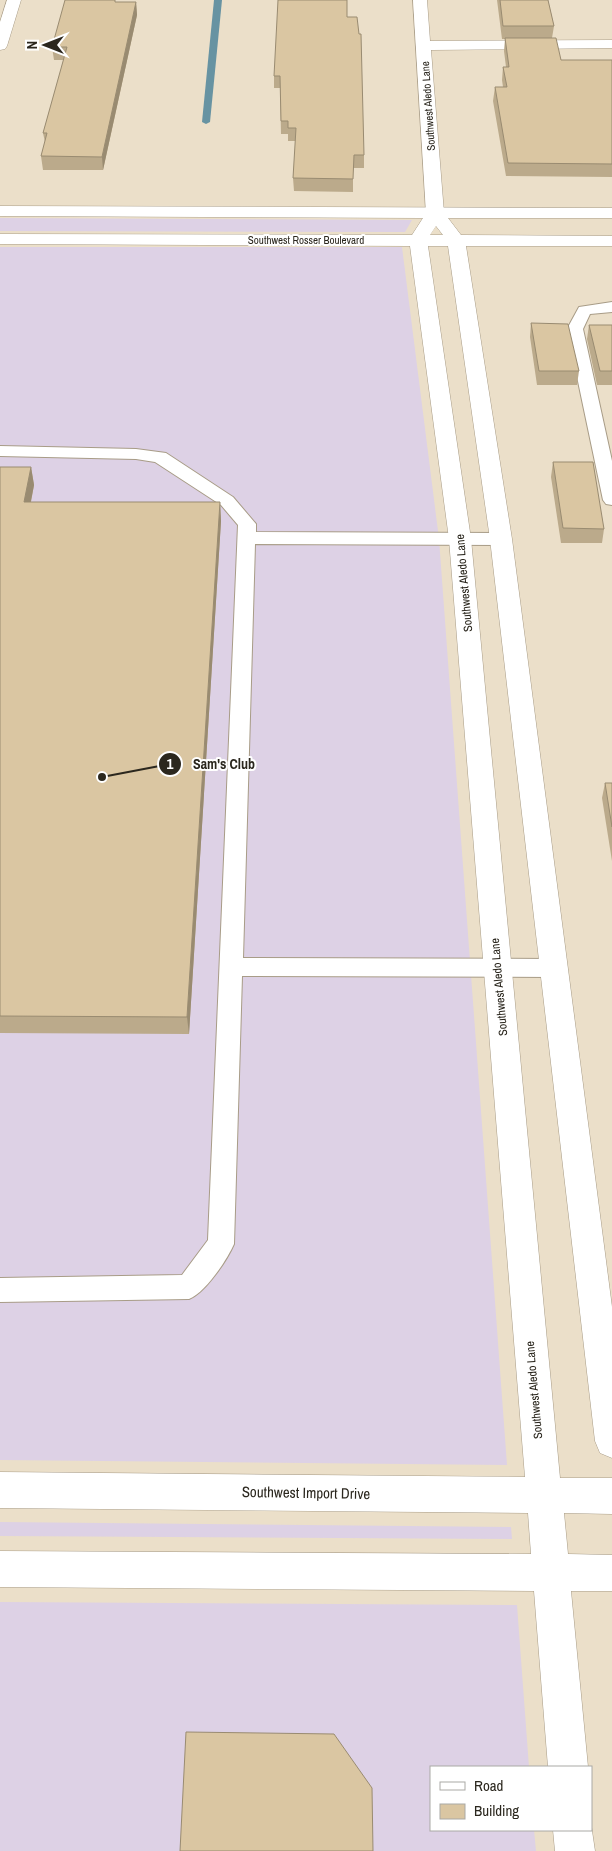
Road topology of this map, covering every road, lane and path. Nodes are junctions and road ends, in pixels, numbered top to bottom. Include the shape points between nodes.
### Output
1 (14, 0) edge
2 (420, 0) edge
3 (612, 44) edge
4 (0, 46) edge
5 (424, 46) junction
6 (0, 211) edge
7 (435, 212) junction
8 (612, 213) edge
9 (0, 239) edge
10 (418, 240) junction
11 (456, 240) junction
12 (612, 241) edge
13 (612, 307) edge
14 (0, 451) edge
15 (612, 500) edge
16 (246, 538) junction
17 (460, 539) junction
18 (501, 539) junction
19 (231, 967) junction
20 (497, 968) junction
21 (553, 968) junction
22 (0, 1290) edge
23 (612, 1441) edge
24 (0, 1490) edge
25 (543, 1496) junction
26 (612, 1496) edge
27 (0, 1569) edge
28 (550, 1572) junction
29 (612, 1573) edge
30 (568, 1766) edge
31 (573, 1831) edge
32 (575, 1851) edge

1 - 4 street
2 - 5 street, Southwest Aledo Lane
3 - 5 street
5 - 7 street, Southwest Aledo Lane
6 - 7 street
7 - 8 street
7 - 10 street
7 - 11 street
9 - 10 street, Southwest Rosser Boulevard
10 - 11 street, Southwest Rosser Boulevard
10 - 17 street, Southwest Aledo Lane
11 - 12 street, Southwest Rosser Boulevard
11 - 18 street
13 - 15 lane via 584,310 575,329
14 - 16 lane via 136,454 160,458 227,501 247,524
16 - 17 lane
16 - 19 lane
17 - 18 lane
17 - 20 street, Southwest Aledo Lane
18 - 21 street
19 - 20 lane
19 - 22 lane via 221,1244 189,1287
20 - 21 lane
20 - 25 street, Southwest Aledo Lane
21 - 23 street
24 - 25 street, Southwest Import Drive
25 - 26 street, Southwest Import Drive
25 - 28 street, Southwest Aledo Lane
27 - 28 street
28 - 29 street
28 - 30 street, Southwest Aledo Lane
31 - 32 street

